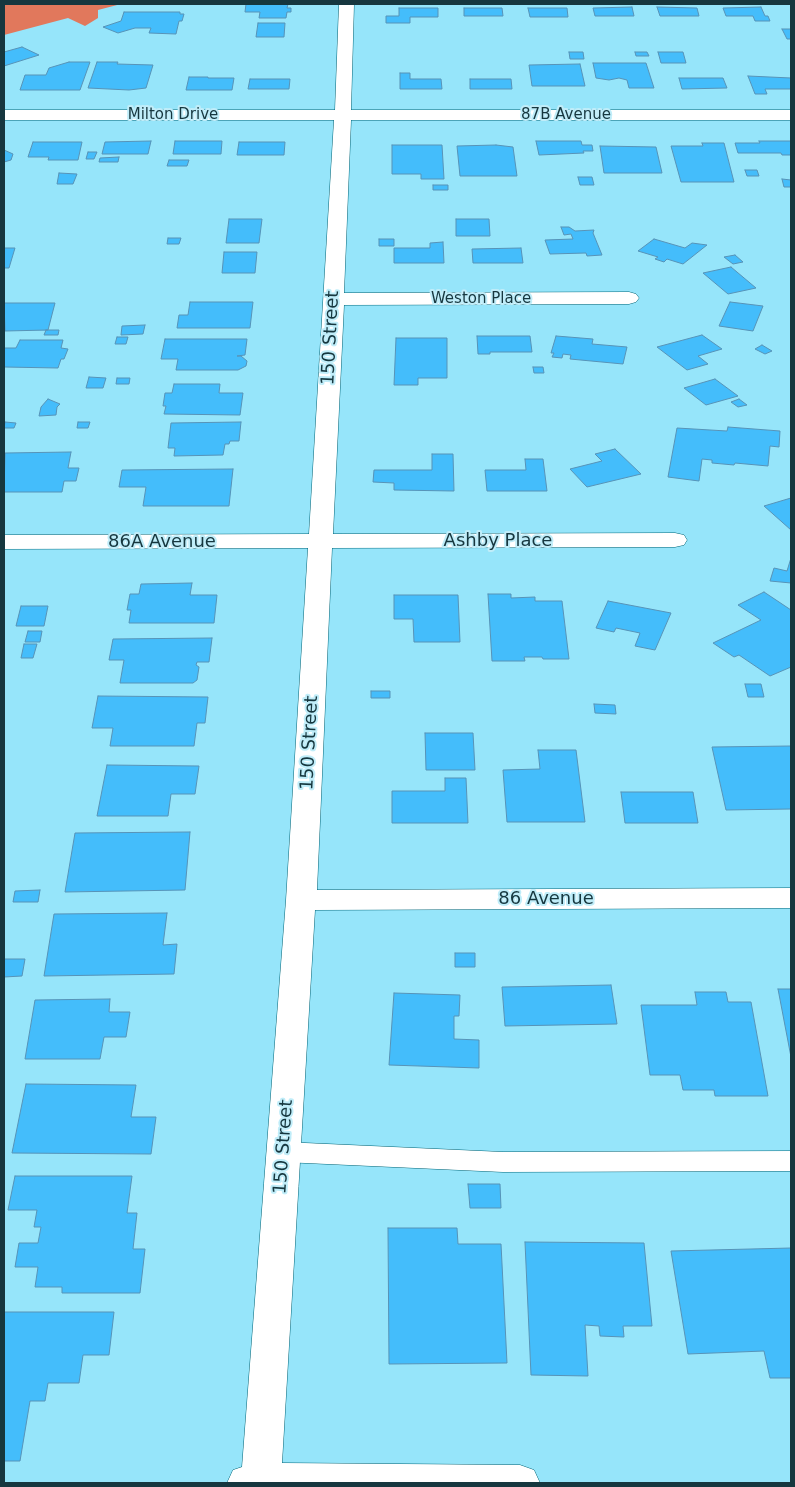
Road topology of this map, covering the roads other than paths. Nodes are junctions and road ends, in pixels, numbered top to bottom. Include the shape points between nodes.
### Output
1 (346, 4) edge
2 (4, 115) edge
3 (342, 115) junction
4 (791, 115) edge
5 (629, 298) dead end
6 (334, 299) junction
7 (675, 540) dead end
8 (321, 541) junction
9 (4, 542) edge
10 (791, 898) edge
11 (301, 900) junction
12 (283, 1152) junction
13 (791, 1161) edge
14 (254, 1482) edge
15 (520, 1483) edge

1 - 3 street, 150 Street
2 - 3 street, Milton Drive
3 - 4 street, 87B Avenue
3 - 6 street, 150 Street
5 - 6 street, Weston Place
6 - 8 street, 150 Street
7 - 8 street, Ashby Place
8 - 9 street, 86A Avenue
8 - 11 street, 150 Street
10 - 11 street, 86 Avenue
11 - 12 street, 150 Street
12 - 13 lane via 503,1162
12 - 14 street, 150 Street
14 - 15 street

